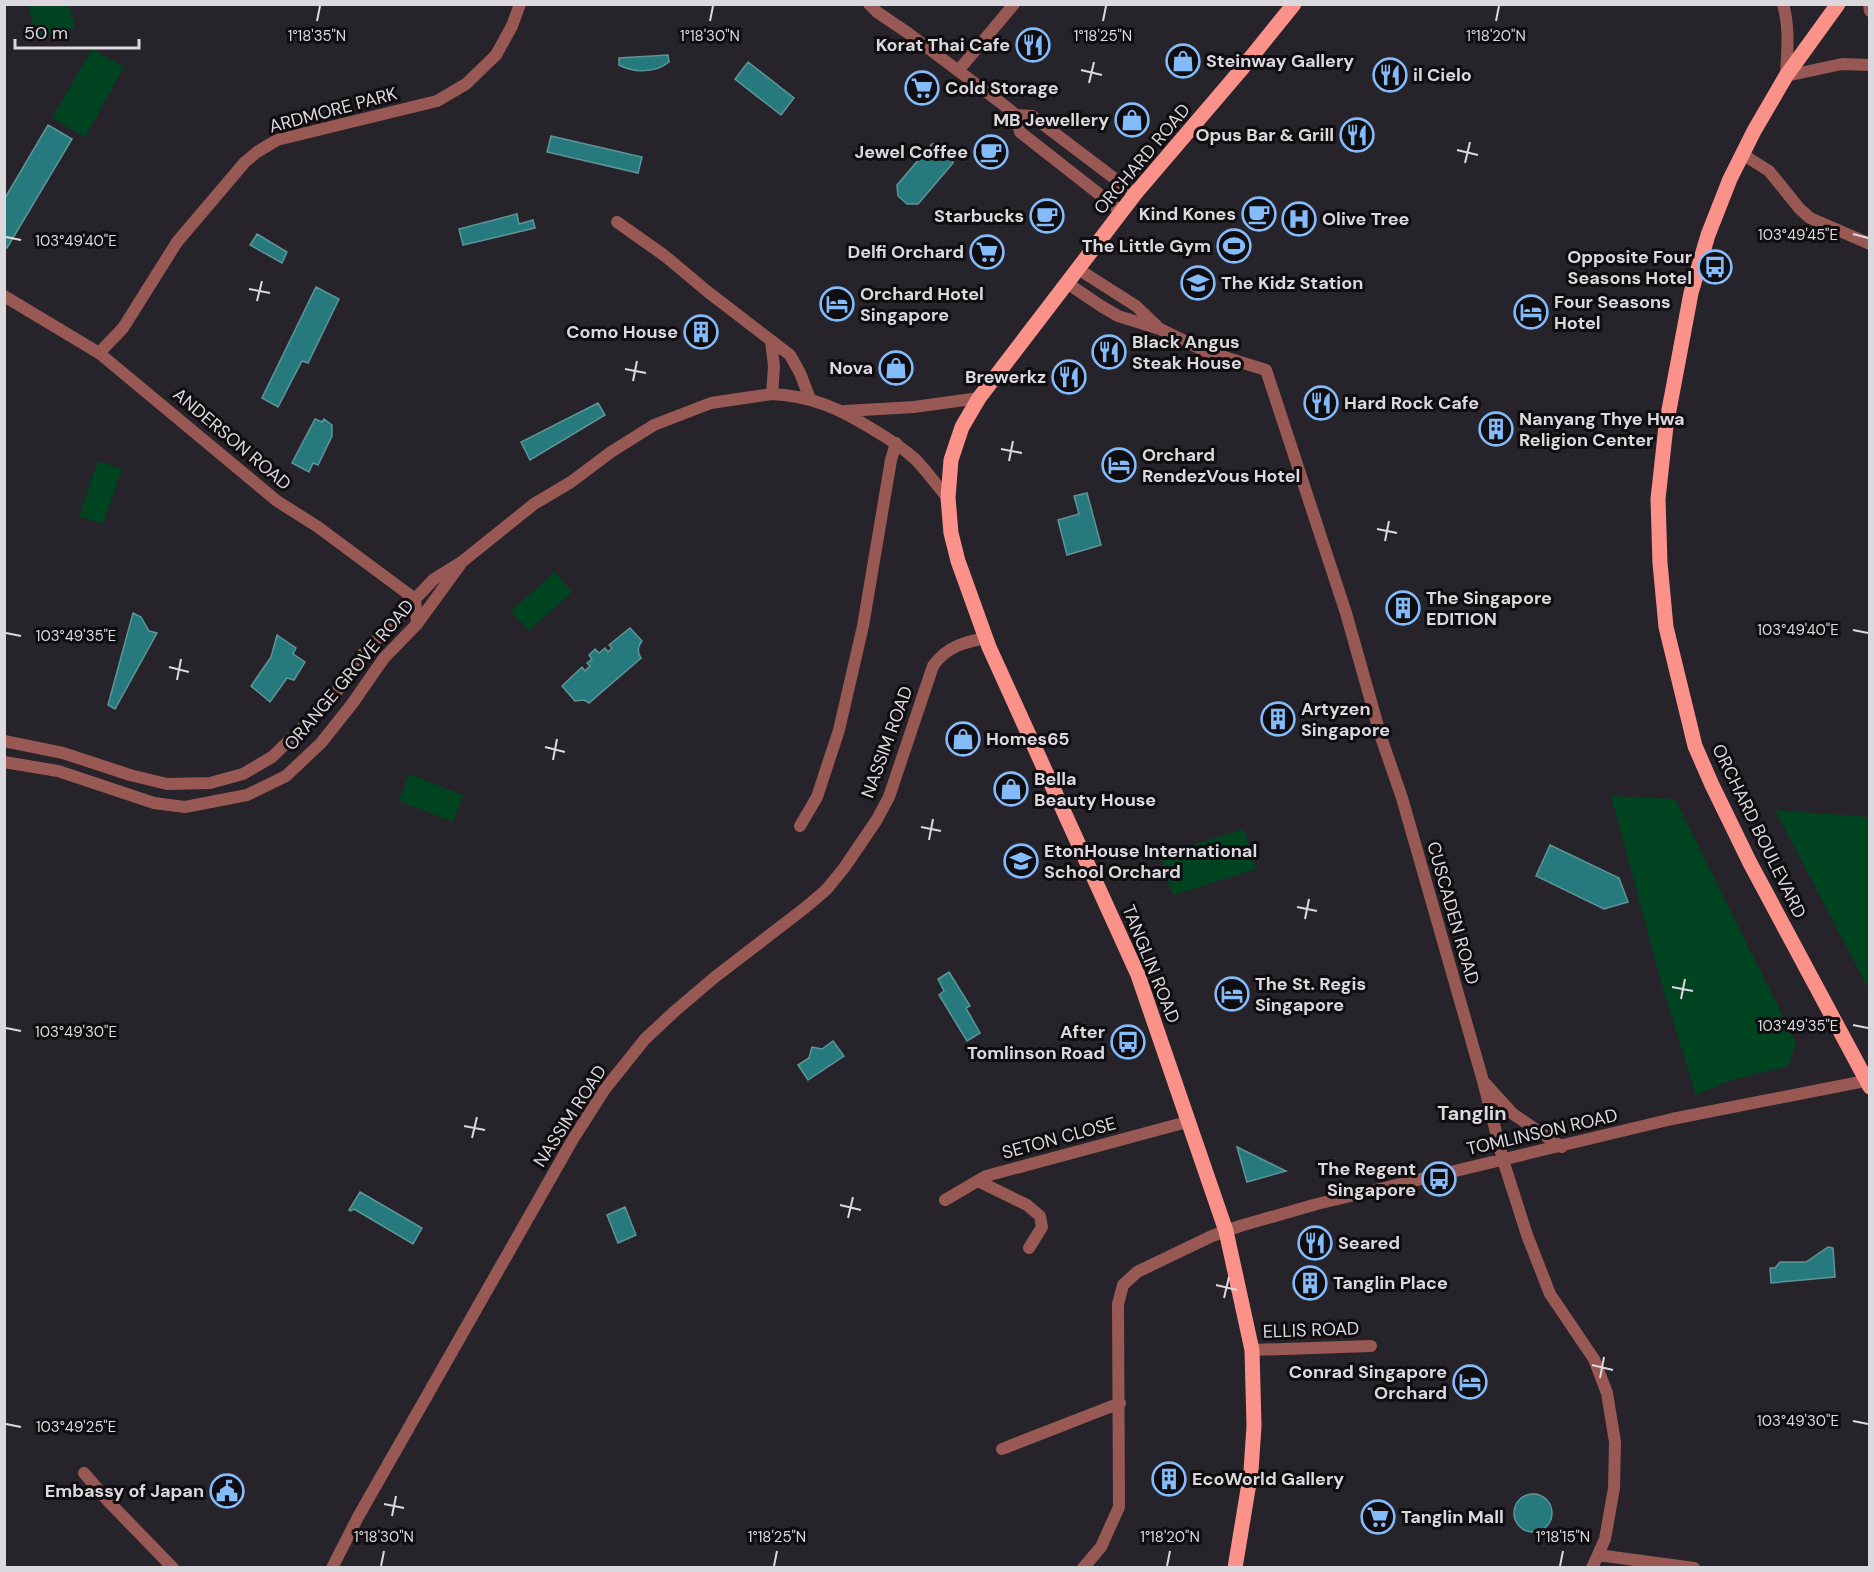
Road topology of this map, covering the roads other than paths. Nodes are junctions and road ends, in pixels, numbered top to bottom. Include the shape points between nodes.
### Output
1 (520, 4) edge
2 (869, 4) edge
3 (1014, 4) edge
4 (1294, 4) edge
5 (1783, 4) edge
6 (1838, 4) edge
7 (1869, 4) edge
8 (1869, 11) edge
9 (1869, 65) edge
10 (958, 71) junction
11 (1786, 76) junction
12 (1016, 115) junction
13 (1742, 154) junction
14 (1135, 194) junction
15 (1122, 212) junction
16 (621, 225) dead end
17 (1869, 244) edge
18 (1078, 269) junction
19 (1067, 283) junction
20 (4, 296) edge
21 (1160, 329) junction
22 (771, 341) junction
23 (99, 352) junction
24 (772, 394) junction
25 (979, 398) junction
26 (810, 399) junction
27 (845, 411) junction
28 (896, 443) junction
29 (948, 498) junction
30 (463, 561) junction
31 (415, 599) junction
32 (417, 624) junction
33 (986, 638) junction
34 (4, 741) edge
35 (4, 762) edge
36 (130, 775) junction
37 (124, 792) junction
38 (800, 826) dead end
39 (1483, 1081) junction
40 (1868, 1082) edge
41 (1187, 1122) junction
42 (1562, 1147) junction
43 (1503, 1160) junction
44 (978, 1181) junction
45 (945, 1200) dead end
46 (1226, 1231) junction
47 (1029, 1248) dead end
48 (1371, 1346) dead end
49 (1252, 1350) junction
50 (1120, 1403) junction
51 (1002, 1449) dead end
52 (84, 1473) dead end
53 (1598, 1555) junction
54 (174, 1568) edge
55 (332, 1568) edge
56 (1083, 1568) edge
57 (1235, 1568) edge
58 (1592, 1568) edge
59 (1694, 1568) edge

1 - 23 street, ARDMORE PARK via 496,55 466,84 437,101 277,140 257,152 177,242 123,328
2 - 10 street
3 - 10 street
4 - 14 main road, ORCHARD ROAD
5 - 11 street via 1788,34
6 - 11 main road, ORCHARD BOULEVARD
7 - 8 street
9 - 11 street via 1842,64
10 - 12 street
11 - 13 main road, ORCHARD BOULEVARD
12 - 14 street via 1032,116
12 - 15 street via 1020,132
13 - 17 street via 1769,171 1810,218
13 - 40 main road, ORCHARD BOULEVARD via 1708,235 1691,293 1666,426 1658,499 1666,627 1695,746 1712,785
14 - 15 main road, ORCHARD ROAD
15 - 18 main road, ORCHARD ROAD
16 - 22 street
18 - 19 main road, ORCHARD ROAD
18 - 21 street, CUSCADEN ROAD via 1136,306
19 - 21 street, CUSCADEN ROAD via 1118,316
19 - 25 main road, ORCHARD ROAD
20 - 23 street, ANDERSON ROAD
21 - 39 street, CUSCADEN ROAD via 1205,351 1266,370 1346,613
22 - 24 street
22 - 26 street via 795,363
23 - 31 street, ANDERSON ROAD via 277,501
24 - 26 street, ORANGE GROVE ROAD
24 - 30 street, ORANGE GROVE ROAD via 711,403 654,425 534,504
25 - 27 street, ORANGE GROVE ROAD
25 - 29 main road, TANGLIN ROAD via 962,427 953,454
26 - 27 street, ORANGE GROVE ROAD
27 - 28 street, ORANGE GROVE ROAD
28 - 29 street, ORANGE GROVE ROAD
28 - 38 street via 863,626 839,730 817,797
29 - 33 main road, TANGLIN ROAD via 958,561
30 - 31 street, ORANGE GROVE ROAD via 434,579
30 - 32 street, ORANGE GROVE ROAD
31 - 32 street
31 - 36 street, ORANGE GROVE ROAD via 362,655 331,700 272,757 243,774 210,783 167,784
32 - 37 street, ORANGE GROVE ROAD via 384,658 321,742 286,776 247,795 185,807 154,803
33 - 41 main road, TANGLIN ROAD via 1138,975
33 - 55 street, NASSIM ROAD via 952,647 933,666 889,797 826,890 675,1011 645,1039 605,1089 573,1139
34 - 36 street, ORANGE GROVE ROAD via 63,753
35 - 37 street, ORANGE GROVE ROAD via 58,771
36 - 37 street
39 - 42 street via 1513,1114
39 - 43 street, CUSCADEN ROAD
40 - 42 street, TOMLINSON ROAD via 1672,1119
41 - 44 street, SETON CLOSE
41 - 46 main road, TANGLIN ROAD
42 - 43 street, TOMLINSON ROAD
43 - 46 street, TOMLINSON ROAD via 1317,1204
43 - 53 street, CUSCADEN ROAD via 1550,1294 1594,1359 1607,1393 1615,1442 1614,1488 1605,1539
44 - 45 street, SETON CLOSE
44 - 47 street via 1028,1204 1040,1216 1042,1227
46 - 49 main road, TANGLIN ROAD
46 - 50 street, TOMLINSON ROAD via 1137,1272 1123,1285 1118,1304
48 - 49 street, ELLIS ROAD
49 - 57 main road, TANGLIN ROAD via 1251,1471
50 - 51 street
50 - 56 street, TOMLINSON ROAD via 1119,1507 1101,1547
52 - 54 street
53 - 58 street, CUSCADEN ROAD
53 - 59 street

